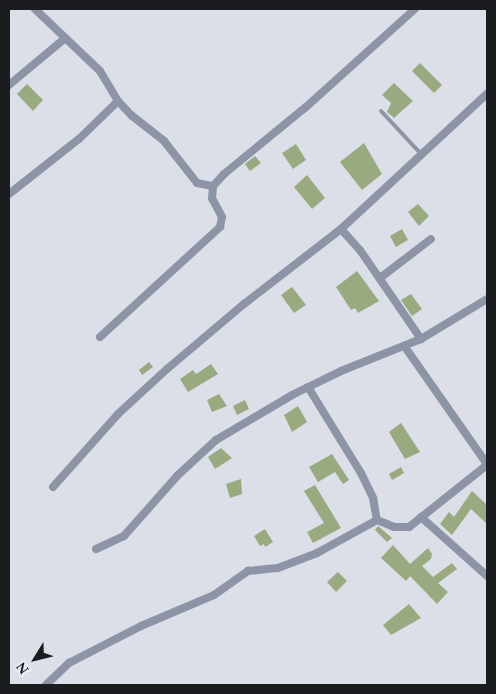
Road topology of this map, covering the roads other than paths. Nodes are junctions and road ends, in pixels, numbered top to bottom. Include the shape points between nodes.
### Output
1 (35, 9) edge
2 (414, 9) edge
3 (64, 39) junction
4 (9, 85) edge
5 (487, 94) edge
6 (118, 101) junction
7 (381, 111) dead end
8 (422, 155) junction
9 (213, 186) junction
10 (9, 194) edge
11 (341, 229) junction
12 (431, 239) dead end
13 (380, 278) junction
14 (485, 301) edge
15 (487, 311) edge
16 (100, 337) dead end
17 (421, 338) junction
18 (405, 347) junction
19 (308, 387) junction
20 (487, 465) edge
21 (53, 487) dead end
22 (421, 517) junction
23 (377, 520) junction
24 (96, 549) dead end
25 (487, 576) edge
26 (46, 685) edge

1 - 3 street
2 - 9 street
3 - 4 street
3 - 6 street via 100,70
5 - 8 street
6 - 9 street via 164,140 197,183
6 - 10 street via 79,139
7 - 8 lane
8 - 11 street
9 - 16 street via 212,198 223,221 220,228
11 - 13 street via 350,236
11 - 21 street via 167,369 118,414
12 - 13 street
13 - 17 street
14 - 15 street
14 - 17 street
17 - 18 street
18 - 19 street
18 - 20 street
19 - 23 street via 361,473 373,498
19 - 24 street via 216,440 177,476 124,536
20 - 22 street
22 - 23 street via 409,527 394,527
22 - 25 street
23 - 26 street via 309,556 278,568 248,570 214,595 70,663

